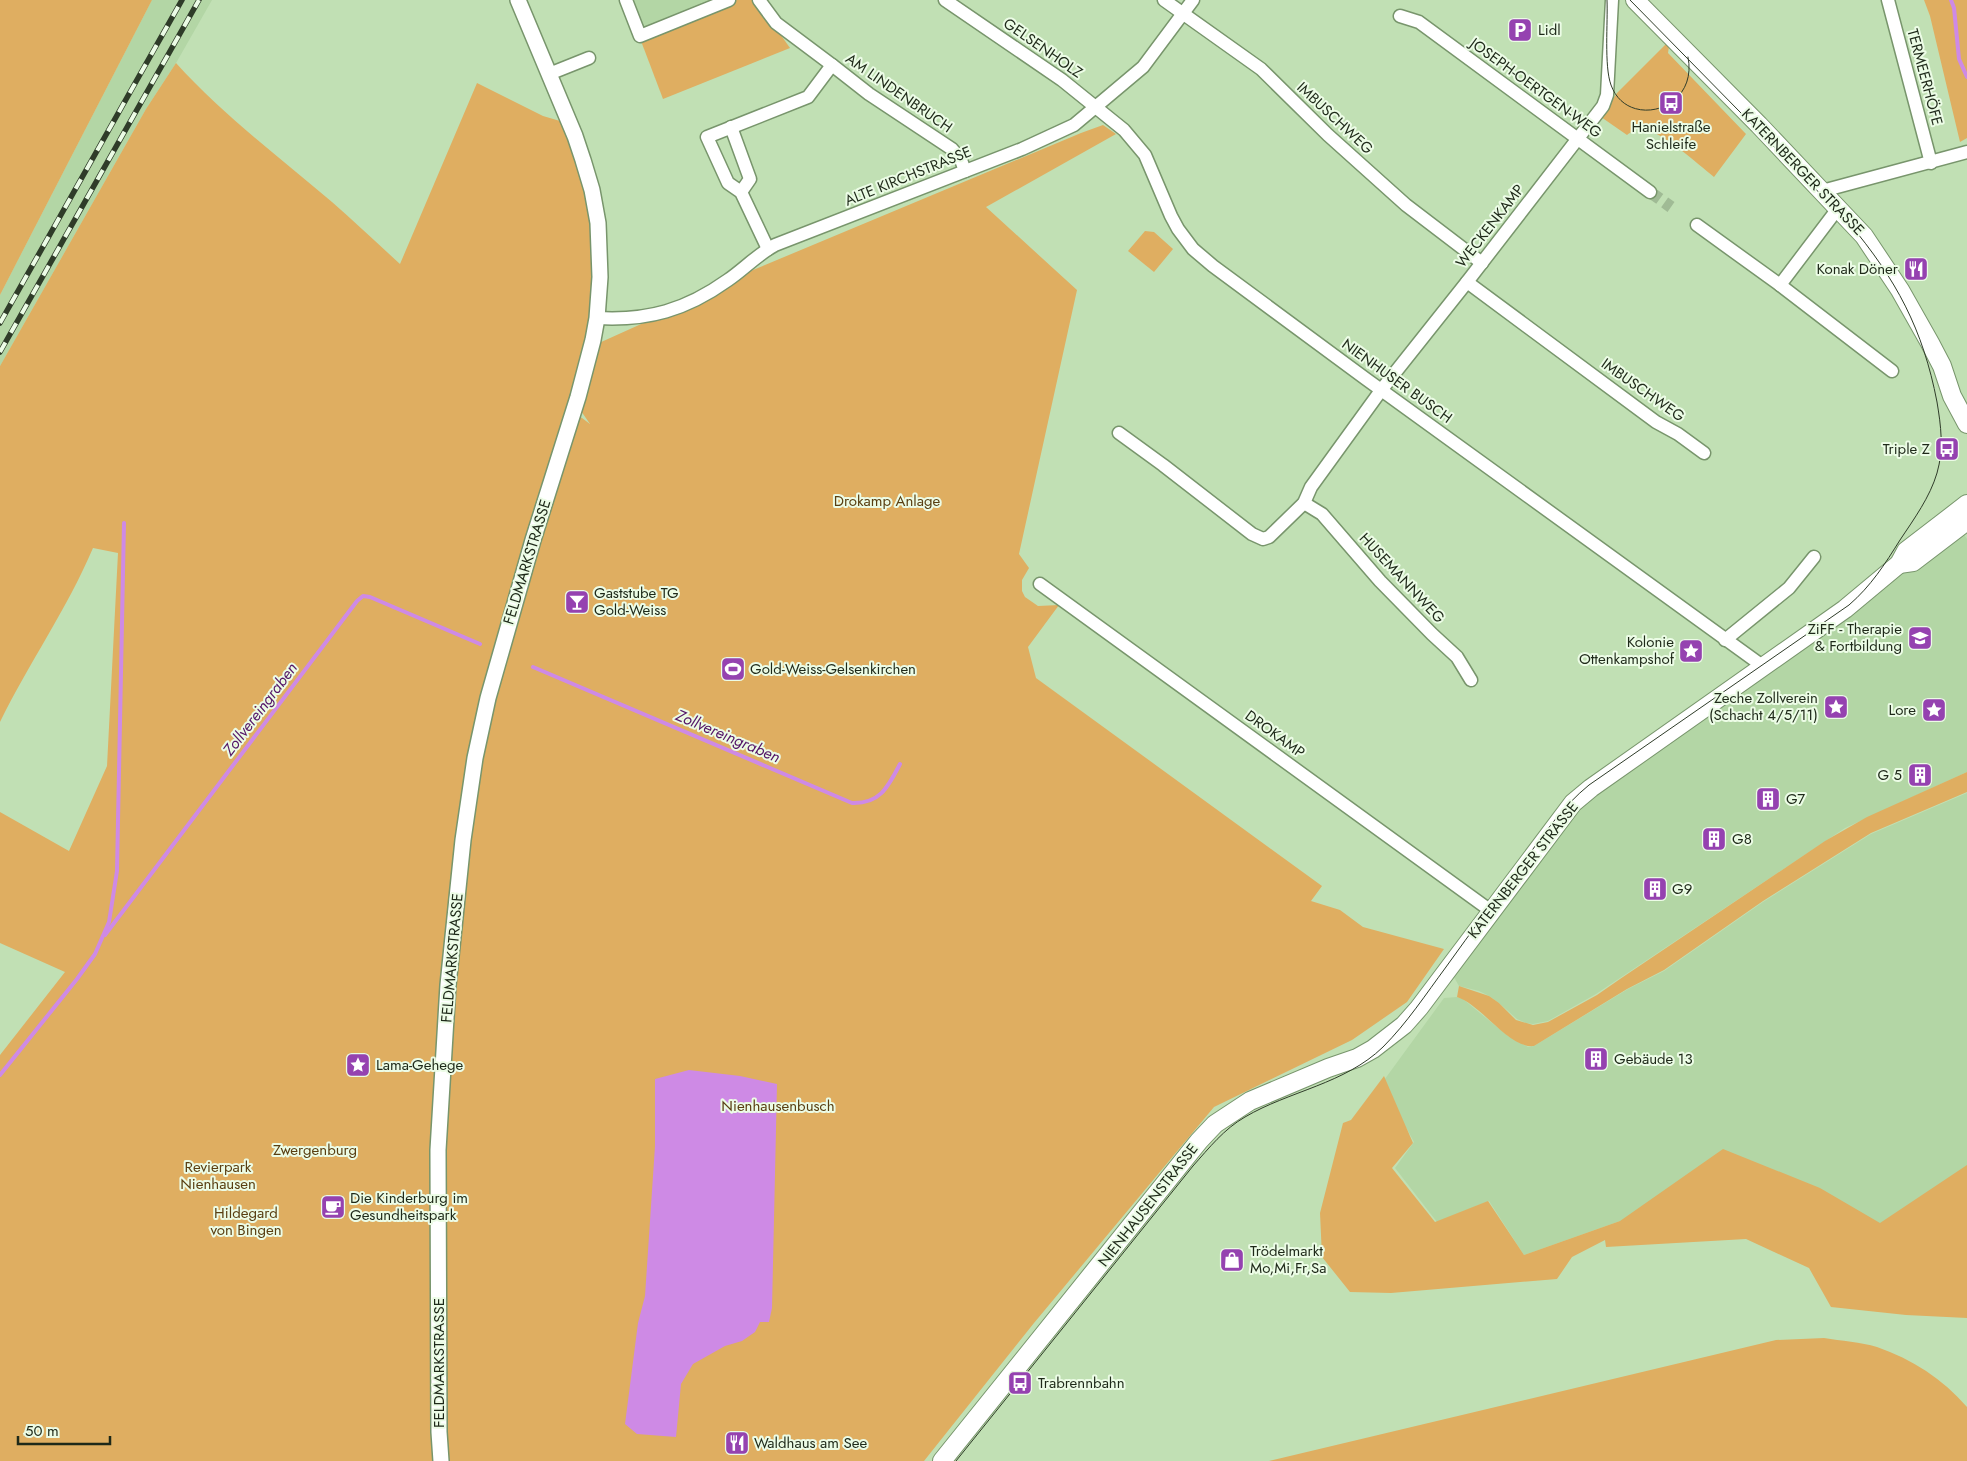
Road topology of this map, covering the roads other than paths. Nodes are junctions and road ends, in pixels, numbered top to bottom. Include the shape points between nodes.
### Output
1 (518, 0) edge
2 (626, 0) edge
3 (729, 0) edge
4 (759, 0) edge
5 (946, 0) edge
6 (1164, 0) edge
7 (1193, 0) edge
8 (1612, 0) edge
9 (1635, 0) edge
10 (1888, 0) edge
11 (1183, 14) junction
12 (1400, 16) dead end
13 (589, 58) dead end
14 (832, 65) junction
15 (549, 74) junction
16 (1095, 107) junction
17 (730, 128) junction
18 (1578, 139) junction
19 (1967, 152) edge
20 (1931, 163) junction
21 (965, 170) junction
22 (1822, 191) junction
23 (741, 192) junction
24 (1650, 192) tunnel mouth
25 (1839, 207) junction
26 (1697, 225) dead end
27 (768, 249) junction
28 (1482, 263) junction
29 (1468, 282) junction
30 (1780, 285) junction
31 (597, 318) junction
32 (1942, 366) junction
33 (1892, 371) dead end
34 (1382, 389) junction
35 (1967, 398) edge
36 (1967, 424) edge
37 (1119, 434) dead end
38 (1704, 453) dead end
39 (1304, 503) junction
40 (1966, 507) edge
41 (1967, 529) edge
42 (1943, 539) junction
43 (1814, 557) dead end
44 (1900, 564) junction
45 (1040, 584) dead end
46 (1725, 640) junction
47 (1764, 668) junction
48 (1471, 680) dead end
49 (1491, 911) junction
50 (1410, 1019) joint
51 (442, 1461) edge
52 (942, 1461) edge

1 - 15 street, FELDMARKSTRASSE
2 - 3 street via 640,36
4 - 14 street, AM LINDENBRUCH via 776,23
5 - 16 street, GELSENHOLZ via 1062,80
6 - 11 street, IMBUSCHWEG
7 - 11 street, ALTE KIRCHSTRASSE
8 - 18 street, WECKENKAMP via 1606,100
9 - 22 main road, KATERNBERGER STRASSE
10 - 20 street, TERMEERHÖFE
11 - 16 street, ALTE KIRCHSTRASSE via 1143,67
11 - 28 street, IMBUSCHWEG via 1261,69 1399,198
12 - 18 street, JOSEPH-OERTGEN-WEG via 1419,22
13 - 15 street
14 - 17 street, AM LINDENBRUCH via 808,97
14 - 21 street, AM LINDENBRUCH via 869,94 952,149
15 - 31 street, FELDMARKSTRASSE via 575,136 592,190 598,222 600,277
16 - 21 street, ALTE KIRCHSTRASSE via 1074,125 1052,136
16 - 34 street, NIENHUSER BUSCH via 1124,130 1142,150 1171,216 1193,249
17 - 23 street via 750,179
17 - 23 street, AM LINDENBRUCH via 707,137 728,183
18 - 24 street, JOSEPH-OERTGEN-WEG
18 - 28 street, WECKENKAMP
19 - 20 street
20 - 22 street
21 - 27 street, ALTE KIRCHSTRASSE
22 - 25 main road, KATERNBERGER STRASSE
23 - 27 street, AM LINDENBRUCH
25 - 30 street
25 - 32 main road, KATERNBERGER STRASSE via 1882,260
26 - 30 street
27 - 31 street, ALTE KIRCHSTRASSE via 729,280 676,309 623,320
28 - 29 street, WECKENKAMP
29 - 34 street, WECKENKAMP
29 - 38 street, IMBUSCHWEG via 1656,422
30 - 33 street
31 - 51 street, FELDMARKSTRASSE via 578,397 488,698 463,840 448,985 438,1150 439,1432
32 - 35 main road, KATERNBERGER STRASSE
32 - 36 main road, KATERNBERGER STRASSE via 1952,396
34 - 39 street via 1311,488
34 - 46 street, NIENHUSER BUSCH
37 - 39 street via 1258,537 1269,537
39 - 48 street, HUSEMANNWEG via 1322,514 1380,581 1457,657
40 - 42 main road, KATERNBERGER STRASSE
40 - 44 main road, KATERNBERGER STRASSE via 1906,551
41 - 42 main road
42 - 44 main road, KATERNBERGER STRASSE via 1913,562
43 - 46 street via 1789,588
44 - 47 main road, KATERNBERGER STRASSE
45 - 49 street, DROKAMP
46 - 47 street, NIENHUSER BUSCH
47 - 49 main road, KATERNBERGER STRASSE via 1582,795 1562,816
49 - 50 main road, KATERNBERGER STRASSE
50 - 52 main road, NIENHAUSENSTRASSE via 1365,1054 1250,1101 1215,1124

